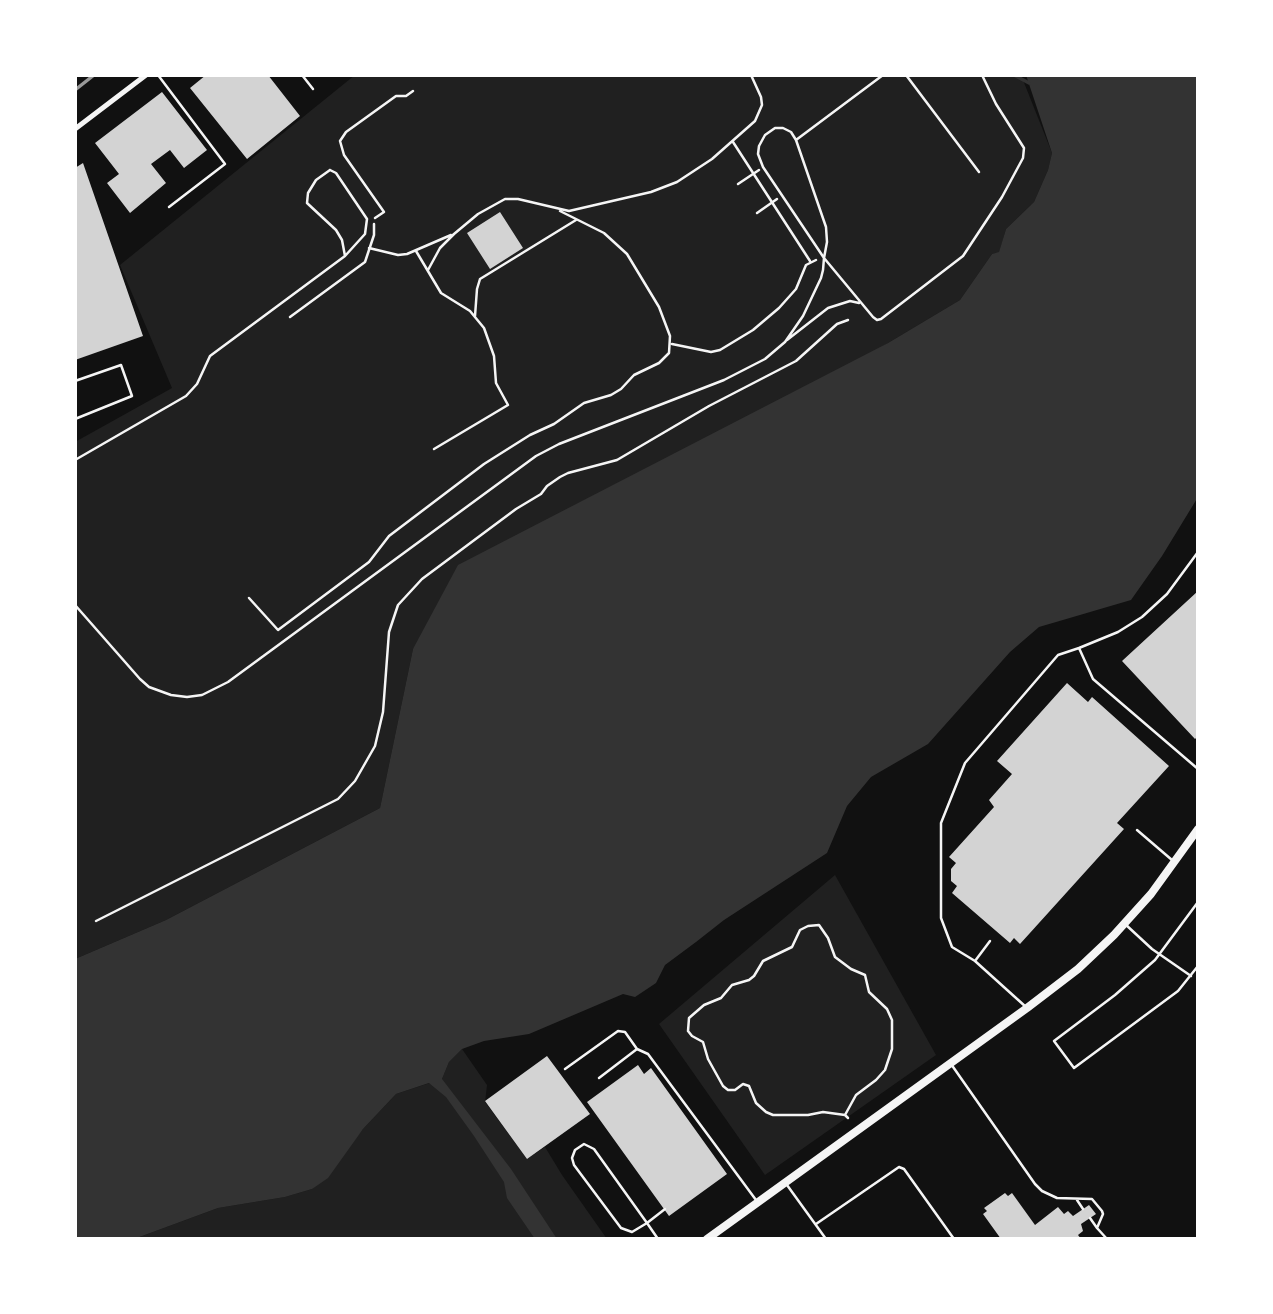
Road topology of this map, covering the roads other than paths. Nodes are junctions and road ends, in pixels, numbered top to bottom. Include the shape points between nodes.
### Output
1 (146, 75) edge
2 (158, 75) edge
3 (302, 75) edge
4 (883, 75) edge
5 (982, 75) edge
6 (313, 89) dead end
7 (75, 130) edge
8 (796, 140) junction
9 (169, 207) dead end
10 (345, 256) junction
11 (824, 258) junction
12 (861, 303) junction
13 (785, 342) junction
14 (75, 381) edge
15 (75, 419) edge
16 (75, 460) edge
17 (1198, 552) edge
18 (75, 604) edge
19 (1079, 648) junction
20 (1198, 769) edge
21 (1198, 829) edge
22 (1137, 830) dead end
23 (1175, 862) junction
24 (1198, 902) edge
25 (1125, 924) junction
26 (990, 941) dead end
27 (1160, 955) junction
28 (975, 961) junction
29 (1198, 967) edge
30 (1191, 976) junction
31 (1027, 1008) junction
32 (638, 1049) junction
33 (950, 1063) junction
34 (565, 1069) dead end
35 (598, 1079) dead end
36 (730, 1165) junction
37 (724, 1169) dead end
38 (785, 1182) junction
39 (1076, 1199) junction
40 (758, 1202) junction
41 (665, 1209) dead end
42 (1083, 1209) dead end
43 (1090, 1218) dead end
44 (646, 1223) junction
45 (816, 1224) junction
46 (1097, 1228) junction
47 (658, 1239) edge
48 (707, 1239) edge
49 (826, 1239) edge
50 (954, 1239) edge
51 (1107, 1239) edge

1 - 7 street
2 - 9 lane via 225,164
3 - 6 lane
4 - 8 lane
5 - 12 lane via 1024,148 1018,169 972,245 953,266 879,320
8 - 11 lane via 826,227
8 - 11 lane via 791,132 775,128 765,135 758,155
10 - 10 lane via 365,234 367,219 330,170 316,180 307,203 337,230
10 - 16 lane via 210,356 187,396
11 - 12 lane
11 - 13 lane via 813,298
12 - 13 lane via 850,301 828,308
13 - 18 lane via 765,359 724,380 536,456 228,682 202,695 171,695 149,687
14 - 15 lane via 121,365 132,396
17 - 19 lane via 1167,594 1142,617
19 - 20 lane via 1093,679
19 - 28 lane via 1058,655 964,763 941,823 941,919 951,947
21 - 23 main road
22 - 23 lane
23 - 25 main road
24 - 27 lane
25 - 27 lane
25 - 31 main road
26 - 28 lane
27 - 30 lane
27 - 30 lane via 1054,1041 1074,1068 1178,991
28 - 31 lane
29 - 30 lane
31 - 33 main road
32 - 34 lane via 625,1032 618,1031
32 - 35 lane
32 - 36 lane via 648,1054
33 - 38 main road
33 - 39 lane via 1035,1184 1049,1195
36 - 37 lane
36 - 40 lane
38 - 40 main road
38 - 45 lane
39 - 42 lane
39 - 46 lane via 1092,1199 1102,1211
40 - 48 main road
41 - 44 lane
43 - 46 lane
44 - 44 lane via 594,1149 578,1147 574,1165 621,1228 632,1232
44 - 47 lane
45 - 49 lane
45 - 50 lane via 899,1167
46 - 51 lane

